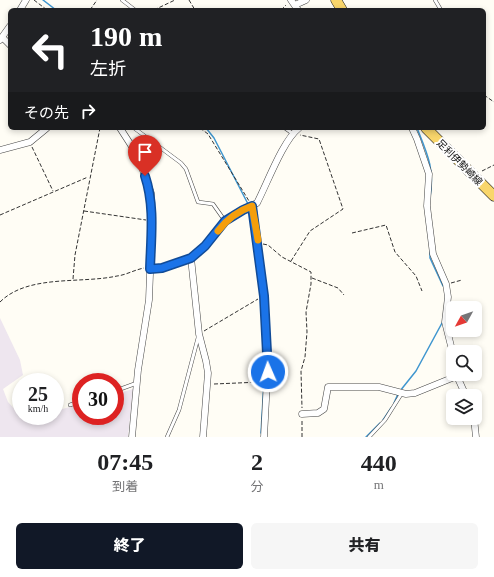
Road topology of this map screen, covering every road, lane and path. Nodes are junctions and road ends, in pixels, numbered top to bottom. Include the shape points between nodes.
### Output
1 (34, 0) edge
2 (122, 0) edge
3 (175, 0) edge
4 (306, 0) edge
5 (294, 4) edge
6 (44, 8) edge
7 (133, 8) edge
8 (158, 8) edge
9 (8, 29) edge
10 (1, 39) edge
11 (45, 130) edge
12 (100, 130) edge
13 (121, 130) edge
14 (137, 130) edge
15 (203, 130) edge
16 (288, 130) edge
17 (296, 130) edge
18 (413, 130) edge
19 (428, 130) edge
20 (292, 133) junction
21 (30, 142) junction
22 (0, 150) edge
23 (494, 165) edge
24 (482, 171) dead end
25 (89, 176) junction
26 (53, 192) junction
27 (494, 196) edge
28 (252, 206) junction
29 (83, 211) junction
30 (0, 215) edge
31 (152, 221) junction
32 (225, 221) junction
33 (352, 233) dead end
34 (258, 244) junction
35 (191, 258) junction
36 (291, 261) junction
37 (150, 269) junction
38 (312, 277) junction
39 (73, 280) junction
40 (462, 280) dead end
41 (446, 284) junction
42 (422, 291) dead end
43 (344, 295) dead end
44 (264, 296) junction
45 (0, 302) edge
46 (199, 334) junction
47 (451, 345) edge
48 (446, 380) edge
49 (268, 382) junction
50 (137, 383) junction
51 (207, 384) junction
52 (124, 388) edge
53 (400, 392) junction
54 (302, 414) junction
55 (475, 425) edge
56 (132, 437) edge
57 (168, 437) edge
58 (203, 437) edge
59 (264, 437) edge
60 (302, 437) edge
61 (369, 437) edge
62 (476, 437) edge

1 - 6 path
2 - 7 lane
3 - 8 path
4 - 5 street
9 - 10 street
11 - 21 street
12 - 25 path
13 - 31 street via 138,156 151,192
14 - 32 lane via 181,163 186,169 198,202 213,204
15 - 28 path via 208,134
16 - 20 lane
17 - 20 street
18 - 41 street via 428,174 427,206 433,254
19 - 27 main road, 足利伊勢崎線
20 - 28 street via 257,203
20 - 36 path via 318,139 343,209 310,231
21 - 22 street
21 - 26 path
23 - 24 path
25 - 26 path
25 - 29 path
26 - 30 path
28 - 32 street
28 - 34 street
29 - 31 path
29 - 39 path via 74,256
31 - 37 street
32 - 35 street via 205,246
33 - 42 path via 386,226 395,252 416,276
34 - 36 path via 268,245
34 - 44 street
35 - 37 street via 162,268
35 - 46 street
36 - 38 path via 311,272
37 - 39 path via 138,269 117,276
37 - 50 street via 149,300
38 - 43 path via 338,288
38 - 54 path via 301,371
39 - 45 path via 25,287 14,291
40 - 41 path
41 - 47 street via 448,297 445,322
44 - 46 path
44 - 49 street
46 - 51 street via 206,361
46 - 57 lane via 179,410
48 - 53 street via 415,393
49 - 51 path
49 - 59 street
50 - 52 lane
50 - 56 street
51 - 58 street
53 - 54 street via 379,387 328,387 324,409 318,413
53 - 61 lane via 385,420
54 - 60 path
55 - 62 street

